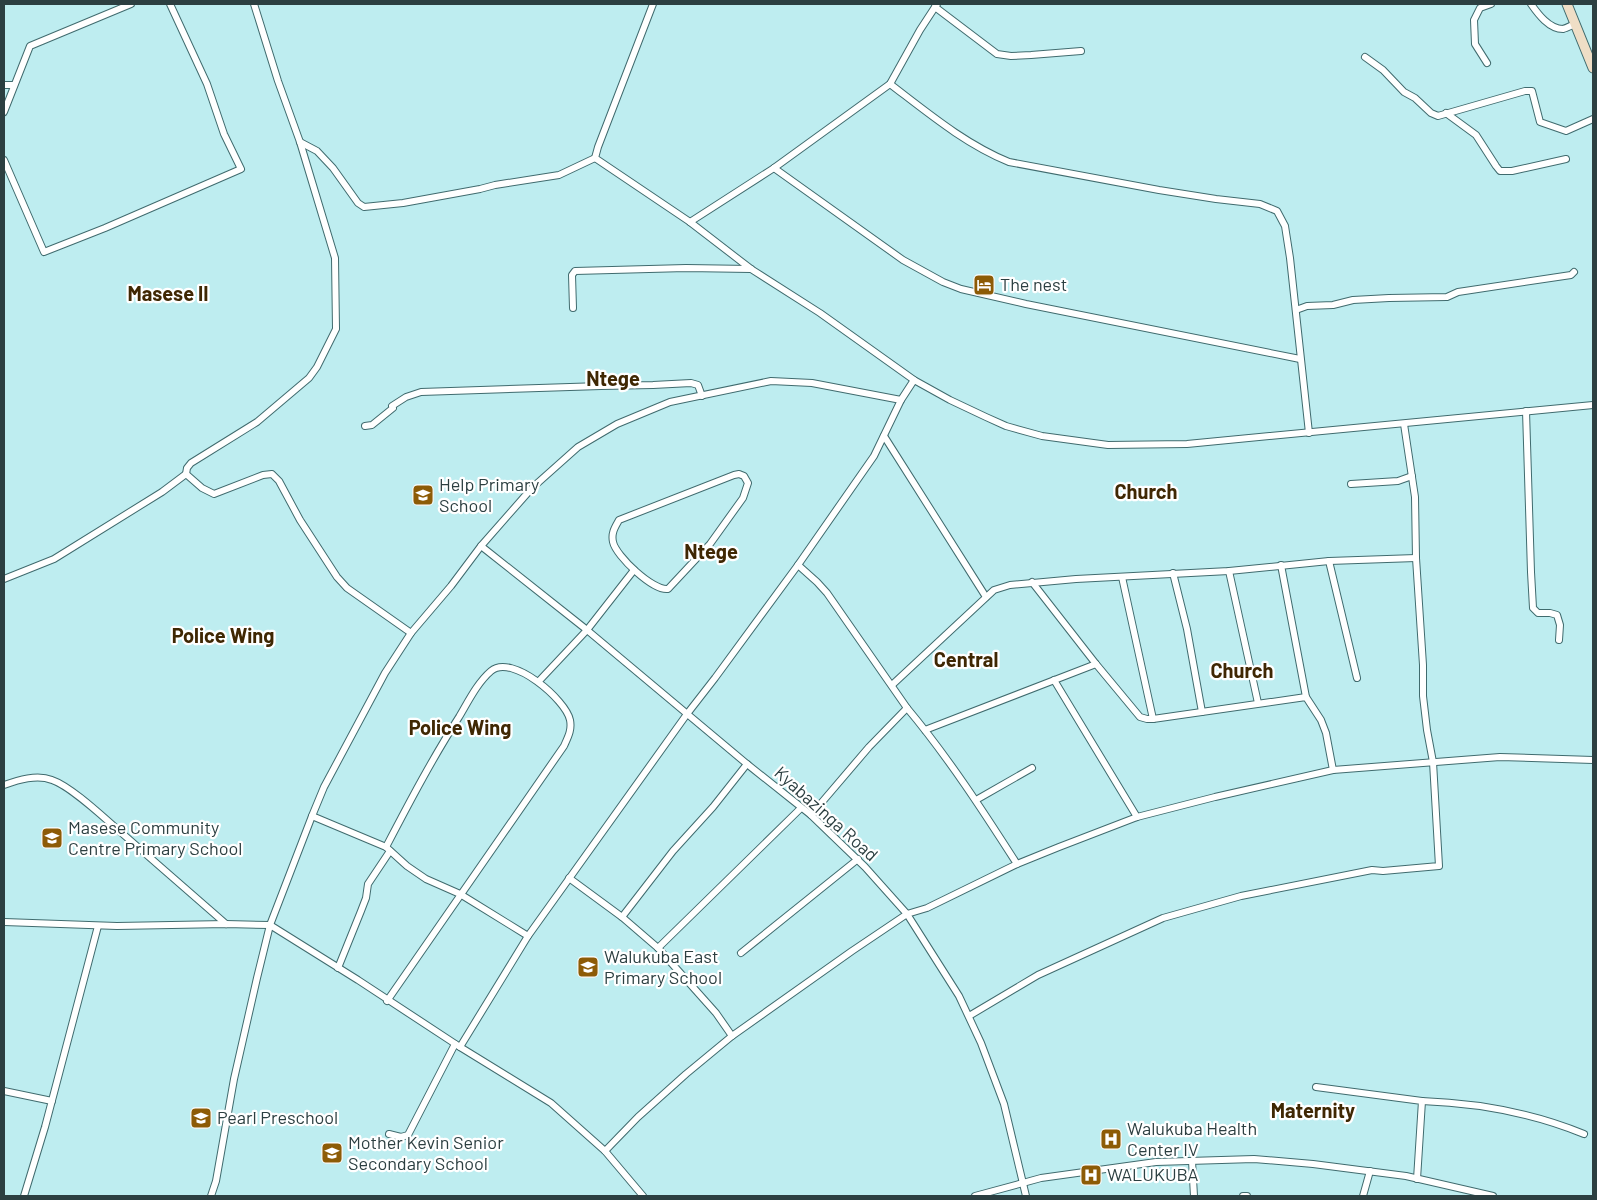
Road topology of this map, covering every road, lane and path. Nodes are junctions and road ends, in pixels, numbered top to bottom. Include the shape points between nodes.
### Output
1 (131, 4) edge
2 (170, 4) edge
3 (254, 4) edge
4 (653, 4) edge
5 (1491, 4) edge
6 (1531, 4) edge
7 (1567, 4) edge
8 (936, 5) edge
9 (1575, 24) junction
10 (1081, 51) dead end
11 (1365, 57) dead end
12 (1486, 63) dead end
13 (1593, 68) edge
14 (890, 84) junction
15 (4, 85) edge
16 (14, 85) junction
17 (4, 112) edge
18 (1446, 113) junction
19 (1593, 119) edge
20 (300, 142) junction
21 (595, 158) junction
22 (1566, 159) dead end
23 (4, 160) edge
24 (774, 168) junction
25 (690, 222) junction
26 (752, 269) junction
27 (1574, 272) dead end
28 (573, 308) dead end
29 (1296, 310) junction
30 (1300, 359) junction
31 (914, 380) junction
32 (702, 396) junction
33 (901, 400) junction
34 (1593, 406) edge
35 (1526, 411) junction
36 (1404, 424) junction
37 (365, 426) dead end
38 (1309, 433) junction
39 (884, 436) junction
40 (186, 474) junction
41 (1412, 476) junction
42 (1351, 484) dead end
43 (482, 546) junction
44 (1416, 558) junction
45 (1329, 560) junction
46 (798, 565) junction
47 (1281, 565) junction
48 (634, 570) junction
49 (1228, 571) junction
50 (1173, 573) junction
51 (1122, 577) junction
52 (4, 579) edge
53 (1032, 582) junction
54 (986, 597) junction
55 (587, 630) junction
56 (411, 634) junction
57 (1560, 640) dead end
58 (1096, 664) junction
59 (1357, 678) dead end
60 (1054, 680) junction
61 (539, 681) junction
62 (892, 685) junction
63 (1306, 697) junction
64 (1258, 703) junction
65 (907, 708) junction
66 (1202, 712) junction
67 (687, 714) junction
68 (1153, 719) junction
69 (925, 730) junction
70 (1593, 760) edge
71 (1433, 762) junction
72 (747, 764) junction
73 (1032, 768) dead end
74 (1333, 770) junction
75 (4, 785) edge
76 (976, 800) junction
77 (801, 808) junction
78 (811, 815) junction
79 (312, 816) junction
80 (1137, 817) junction
81 (388, 849) junction
82 (858, 859) junction
83 (1017, 864) junction
84 (570, 878) junction
85 (460, 894) junction
86 (907, 914) junction
87 (622, 917) junction
88 (4, 922) edge
89 (226, 924) junction
90 (270, 925) junction
91 (98, 926) junction
92 (528, 936) junction
93 (658, 948) junction
94 (741, 953) dead end
95 (338, 968) junction
96 (387, 1000) junction
97 (969, 1016) junction
98 (732, 1036) junction
99 (457, 1046) junction
100 (1316, 1087) dead end
101 (4, 1092) edge
102 (52, 1101) junction
103 (1422, 1101) junction
104 (390, 1134) dead end
105 (1584, 1134) dead end
106 (605, 1151) junction
107 (1192, 1161) junction
108 (1370, 1171) junction
109 (1418, 1179) junction
110 (1023, 1182) junction
111 (24, 1196) edge
112 (211, 1196) edge
113 (642, 1196) edge
114 (975, 1196) edge
115 (1026, 1196) edge
116 (1194, 1196) edge
117 (1243, 1196) edge
118 (1247, 1196) edge
119 (1363, 1196) edge
120 (1493, 1196) edge

1 - 16 street via 30,46
2 - 23 street via 241,169 44,252
3 - 20 street
4 - 21 street
5 - 12 street via 1480,8 1474,20 1475,44
6 - 9 street via 1550,25 1563,29
7 - 9 street
8 - 10 street via 997,54 1012,56
8 - 14 street
9 - 13 street
11 - 18 street via 1431,113 1438,116
14 - 24 street
14 - 29 street via 964,138 1009,162 1159,190 1269,206 1277,211 1285,226
15 - 16 street
16 - 17 street
18 - 19 street via 1532,91 1540,122 1566,131
18 - 22 street via 1476,135 1500,171
20 - 21 street via 316,151 333,168 364,207 559,175
20 - 40 street via 335,258 336,330 308,378 257,422 191,463
21 - 25 street
24 - 25 street
24 - 30 street via 903,260 961,289
25 - 26 street
26 - 28 street via 575,271 572,275
26 - 31 street
27 - 29 street via 1458,292 1447,297 1353,300
29 - 30 street
30 - 38 street
31 - 33 street
31 - 38 street via 1006,426 1082,442 1108,445 1187,444
32 - 33 street via 771,381 812,383
32 - 37 street via 698,385 690,383 421,392 406,397 372,425
32 - 43 street via 670,402 617,424 578,446 532,488
33 - 39 street
34 - 35 street
35 - 36 street
35 - 57 street via 1533,608 1538,613 1557,615
36 - 38 street
36 - 41 street
39 - 46 street via 874,456
39 - 54 street
40 - 52 street via 54,559
40 - 56 street via 214,494 263,475 275,476 337,577 347,588
41 - 42 street via 1398,481
41 - 44 street
43 - 55 street, Kyabazinga Road
43 - 56 street
44 - 45 street
44 - 71 street via 1423,696
45 - 47 street
45 - 59 street
46 - 62 street via 827,592
46 - 67 street
47 - 49 street
47 - 63 street
48 - 48 street via 613,543 614,527 619,520 734,475 744,476 748,482 743,498 710,544 670,588 659,588
48 - 55 street
49 - 50 street
49 - 64 street
50 - 51 street
50 - 66 street
51 - 53 street
51 - 68 street
53 - 54 street via 1001,587
53 - 58 street
54 - 62 street
55 - 61 street
55 - 67 street, Kyabazinga Road
56 - 79 street via 363,712
58 - 60 street
58 - 68 street via 1140,717
60 - 69 street
60 - 80 street
61 - 81 street via 514,668 502,666 486,676 441,745
61 - 85 street via 568,714 570,733 511,824
62 - 65 street
63 - 64 street
63 - 74 street via 1321,720
64 - 66 street
65 - 69 street
65 - 78 street
66 - 68 street
67 - 72 street, Kyabazinga Road
67 - 84 street
69 - 76 street
70 - 71 street via 1500,757
71 - 74 street
71 - 97 street via 1439,866 1363,872 1241,896 1163,918 1038,975
72 - 77 street, Kyabazinga Road
72 - 87 street
73 - 76 street
74 - 80 street
75 - 89 street via 38,778 62,784 101,814
76 - 83 street
77 - 78 street, Kyabazinga Road
77 - 93 street
78 - 82 street, Kyabazinga Road
79 - 81 street
79 - 90 street
80 - 83 street
81 - 85 street via 426,879
81 - 95 street via 368,884 366,898
82 - 86 street, Kyabazinga Road
82 - 94 street
83 - 86 street via 927,908
84 - 87 street
84 - 92 street
85 - 92 street
85 - 96 street
86 - 97 street, Kyabazinga Road
86 - 98 street
87 - 93 street
88 - 91 street
89 - 90 street
89 - 91 street
90 - 95 street
90 - 112 street
91 - 102 street
92 - 99 street
93 - 98 street via 716,1013
95 - 96 street
96 - 99 street
97 - 110 street, Kyabazinga Road via 1004,1104
98 - 106 street via 645,1111
99 - 104 street via 408,1135
99 - 106 street via 551,1103
100 - 103 street
101 - 102 street
102 - 111 street
103 - 105 street via 1451,1102 1529,1116
103 - 109 street
106 - 113 street
107 - 108 street via 1254,1160
107 - 110 street via 1156,1162
107 - 116 street
108 - 109 street
108 - 119 street
109 - 120 street
110 - 114 street
110 - 115 street, Kyabazinga Road
117 - 118 street

